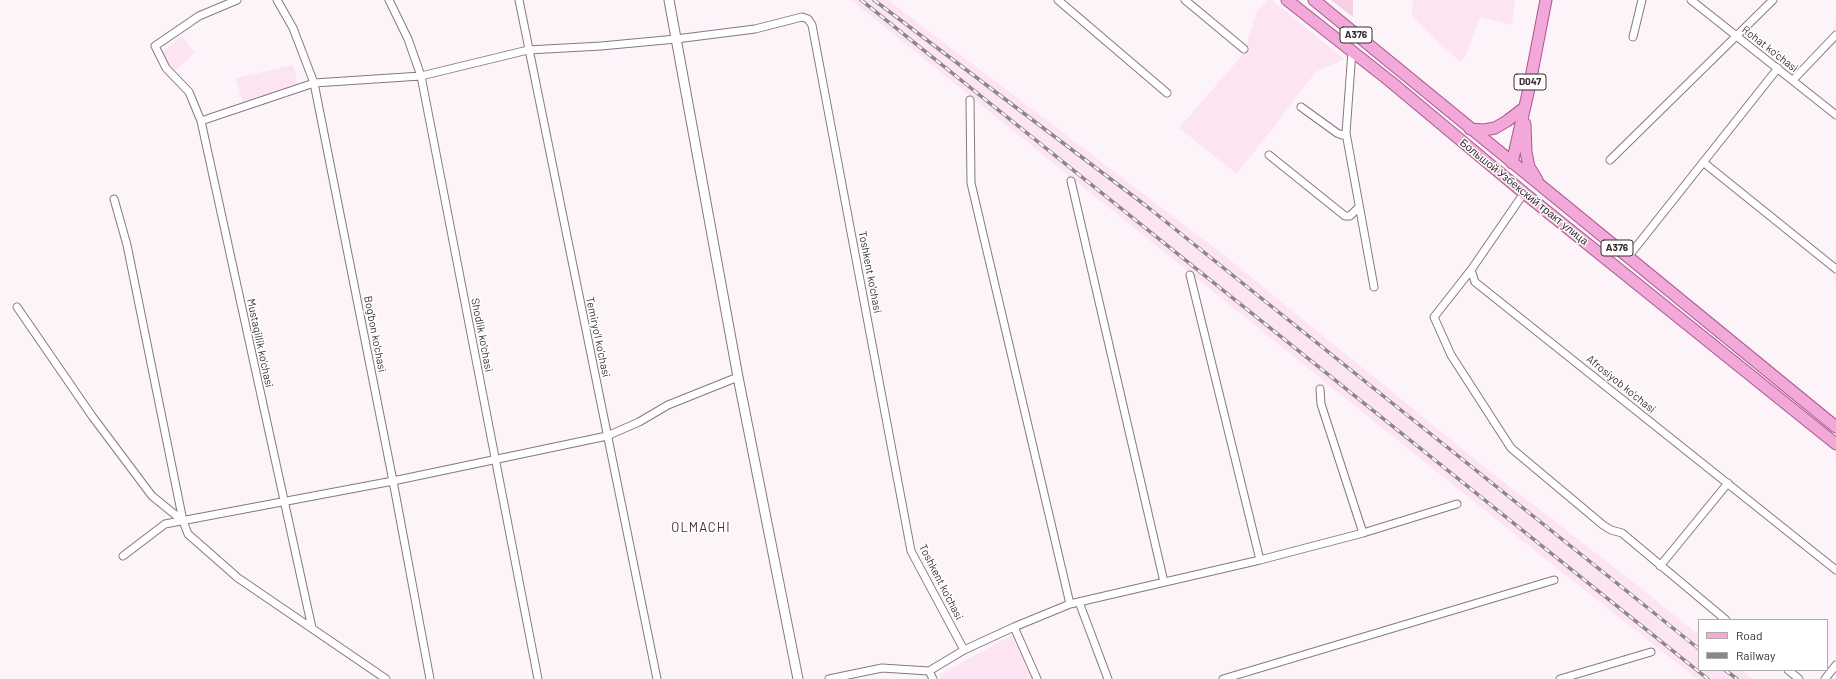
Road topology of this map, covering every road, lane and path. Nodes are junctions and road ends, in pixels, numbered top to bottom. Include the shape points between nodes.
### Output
1 (277, 0) edge
2 (389, 0) edge
3 (519, 0) edge
4 (668, 0) edge
5 (1058, 0) edge
6 (1185, 0) edge
7 (1287, 0) edge
8 (1314, 0) edge
9 (1546, 0) edge
10 (1642, 0) edge
11 (1691, 0) edge
12 (1773, 0) edge
13 (234, 1) edge
14 (1836, 35) edge
15 (1736, 36) junction
16 (1633, 37) dead end
17 (676, 39) junction
18 (1244, 49) dead end
19 (528, 50) junction
20 (1352, 51) junction
21 (1778, 68) junction
22 (421, 76) junction
23 (1793, 80) junction
24 (314, 83) junction
25 (1167, 93) dead end
26 (970, 100) dead end
27 (1525, 104) junction
28 (1301, 107) dead end
29 (1836, 115) edge
30 (201, 121) junction
31 (1470, 129) junction
32 (1346, 133) junction
33 (1269, 155) dead end
34 (1610, 160) dead end
35 (1704, 162) junction
36 (1512, 163) junction
37 (1071, 182) dead end
38 (1540, 186) junction
39 (1524, 193) junction
40 (114, 199) dead end
41 (1359, 207) junction
42 (1628, 257) junction
43 (1836, 269) edge
44 (1471, 270) junction
45 (1190, 275) dead end
46 (1374, 287) dead end
47 (16, 307) dead end
48 (738, 377) junction
49 (1320, 389) dead end
50 (1836, 427) edge
51 (607, 436) junction
52 (1836, 444) edge
53 (495, 460) junction
54 (393, 481) junction
55 (1728, 483) junction
56 (284, 502) junction
57 (1457, 504) dead end
58 (183, 521) junction
59 (1363, 533) junction
60 (123, 556) dead end
61 (1260, 560) junction
62 (1660, 566) junction
63 (1836, 570) edge
64 (1554, 580) dead end
65 (1164, 582) junction
66 (1079, 602) junction
67 (1070, 604) junction
68 (1725, 619) edge
69 (1014, 626) junction
70 (312, 628) junction
71 (964, 650) junction
72 (1651, 652) dead end
73 (1836, 665) edge
74 (929, 671) junction
75 (1789, 671) edge
76 (386, 679) edge
77 (430, 679) edge
78 (538, 679) edge
79 (657, 679) edge
80 (798, 679) edge
81 (828, 679) edge
82 (933, 679) edge
83 (1037, 679) edge
84 (1108, 679) edge
85 (1222, 679) edge
86 (1560, 679) edge
87 (1799, 679) edge
88 (1825, 679) edge

1 - 24 street, Bog'bon ko'chasi via 293,28
2 - 22 street, Shodlik ko'chasi via 409,40
3 - 19 street, Temiryo'l ko'chasi
4 - 17 street
5 - 25 street
6 - 18 street
7 - 20 main road, Большой Узбекский тракт улица
8 - 31 main road, Большой Узбекский тракт улица / A376
9 - 27 main road, D047
10 - 16 street
11 - 15 street, Rohat ko'chasi
12 - 15 street
13 - 30 street, Mustaqillik ko'chasi via 199,16 156,46 169,71 189,92
14 - 23 street
15 - 21 street, Rohat ko'chasi
15 - 34 street
17 - 19 street, Toshkent ko'chasi
17 - 48 street
17 - 71 street, Toshkent ko'chasi via 755,29 802,17 812,24 911,551
19 - 22 street, Toshkent ko'chasi
19 - 51 street, Temiryo'l ko'chasi
20 - 32 street
20 - 39 main road, Большой Узбекский тракт улица
21 - 23 street, Rohat ko'chasi
21 - 35 street
22 - 24 street, Toshkent ko'chasi
22 - 53 street, Shodlik ko'chasi
23 - 29 street, Rohat ko'chasi
24 - 30 street, Toshkent ko'chasi
24 - 54 street, Bog'bon ko'chasi
26 - 67 street via 971,182
27 - 31 main road via 1507,122 1495,128
27 - 36 main road, D047
27 - 38 main road, D047 via 1526,152 1529,167
28 - 32 street via 1337,133
30 - 56 street, Mustaqillik ko'chasi
31 - 36 main road, Большой Узбекский тракт улица / A376
32 - 41 street
33 - 41 street via 1345,216 1350,216
35 - 42 street
35 - 43 street
36 - 38 main road, Большой Узбекский тракт улица / A376
37 - 65 street
38 - 42 main road, Большой Узбекский тракт улица / A376
39 - 44 street
39 - 52 main road, Большой Узбекский тракт улица
40 - 58 street via 127,245
41 - 46 street
42 - 50 main road, Большой Узбекский тракт улица / A376
44 - 55 street, Afrosiyob ko'chasi via 1475,282
44 - 62 street via 1434,317 1451,355 1511,448 1603,524 1622,533
45 - 61 street
47 - 58 street via 152,496
48 - 51 street via 668,405 639,422
48 - 80 street
49 - 59 street via 1321,404
51 - 53 street
51 - 79 street, Temiryo'l ko'chasi
53 - 54 street
53 - 78 street, Shodlik ko'chasi
54 - 56 street
54 - 77 street, Bog'bon ko'chasi
55 - 62 street
55 - 63 street, Afrosiyob ko'chasi
56 - 58 street
56 - 70 street, Mustaqillik ko'chasi
57 - 59 street
58 - 60 street via 165,524
58 - 70 street via 188,534 238,578
59 - 61 street
61 - 65 street
62 - 68 street
64 - 85 street
65 - 66 street
66 - 67 street
66 - 84 street
67 - 69 street
69 - 71 street
69 - 83 street
70 - 76 street
71 - 74 street
72 - 86 street
73 - 88 street
74 - 81 street via 882,668
74 - 82 street
75 - 87 street

